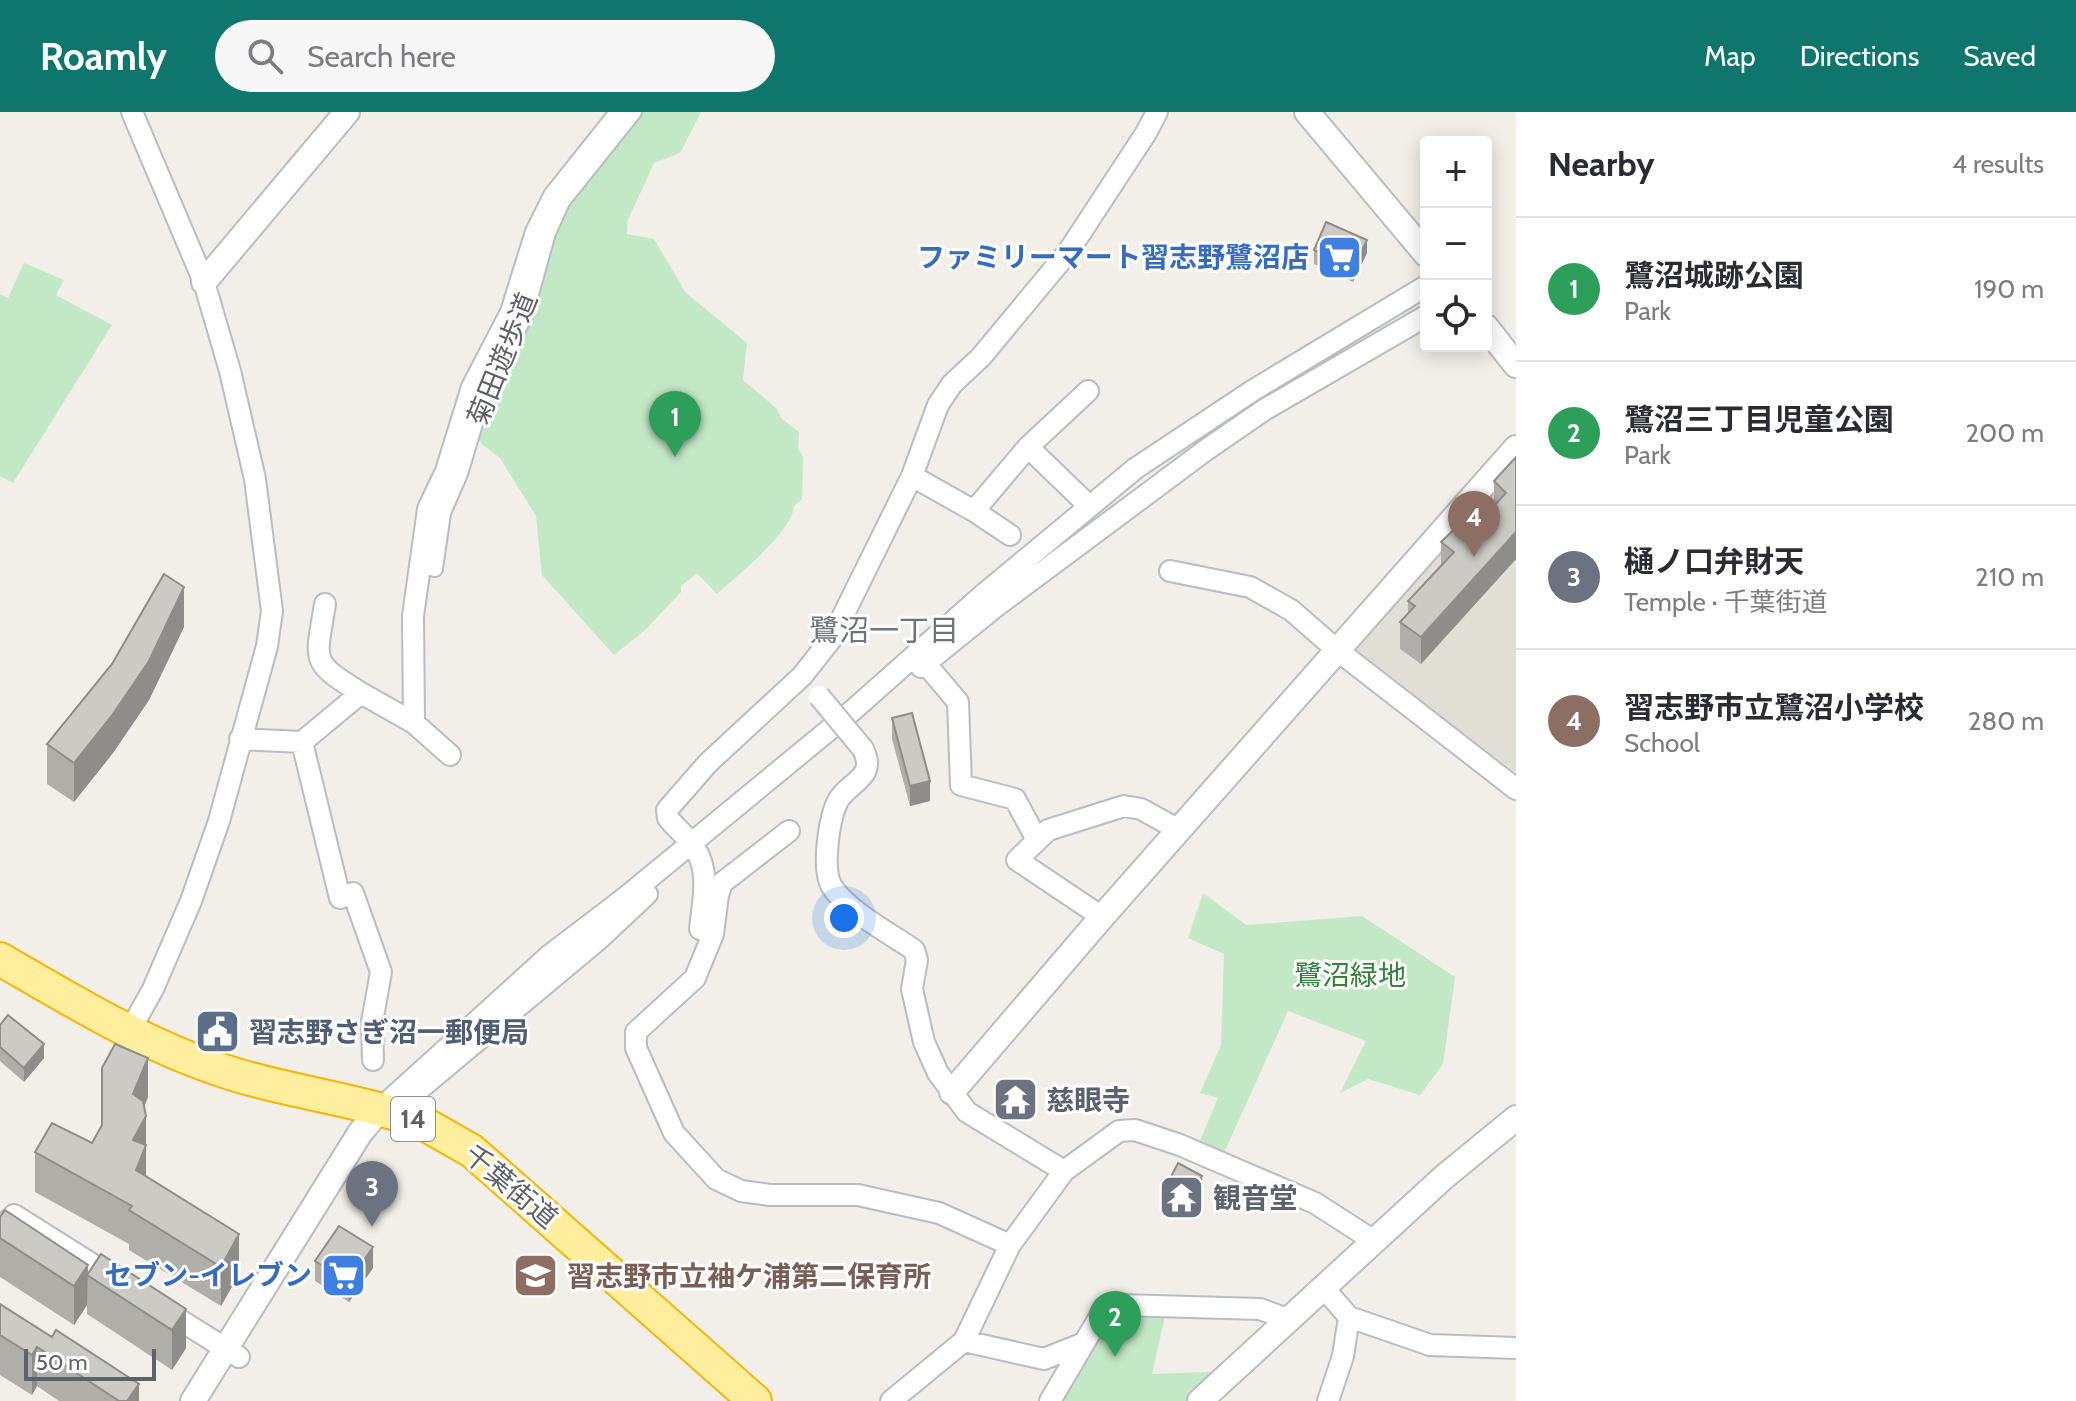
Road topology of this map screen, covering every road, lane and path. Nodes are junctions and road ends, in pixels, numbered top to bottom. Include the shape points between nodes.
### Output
1 (132, 112) edge
2 (347, 112) edge
3 (621, 112) edge
4 (634, 112) edge
5 (1157, 112) edge
6 (1307, 112) edge
7 (1420, 247) edge
8 (204, 282) junction
9 (1420, 290) edge
10 (1420, 319) edge
11 (1492, 335) edge
12 (1516, 365) edge
13 (1088, 391) dead end
14 (1028, 447) junction
15 (1516, 448) edge
16 (912, 476) junction
17 (1089, 506) junction
18 (974, 511) junction
19 (1010, 535) dead end
20 (421, 566) junction
21 (1170, 571) dead end
22 (325, 604) dead end
23 (1337, 650) junction
24 (925, 663) junction
25 (802, 676) junction
26 (361, 693) junction
27 (414, 723) junction
28 (240, 739) junction
29 (302, 742) junction
30 (450, 755) dead end
31 (1516, 789) edge
32 (1179, 830) junction
33 (789, 831) dead end
34 (1037, 840) junction
35 (692, 845) junction
36 (1102, 917) junction
37 (713, 934) junction
38 (0, 959) edge
39 (129, 1032) junction
40 (373, 1060) dead end
41 (952, 1092) junction
42 (388, 1111) junction
43 (1516, 1118) edge
44 (1064, 1171) junction
45 (0, 1229) edge
46 (1374, 1241) junction
47 (1010, 1245) junction
48 (1323, 1287) junction
49 (1349, 1317) junction
50 (1290, 1320) junction
51 (964, 1341) junction
52 (1084, 1343) junction
53 (1516, 1348) edge
54 (233, 1354) junction
55 (193, 1401) edge
56 (210, 1401) edge
57 (755, 1401) edge
58 (891, 1401) edge
59 (1050, 1401) edge
60 (1200, 1401) edge
61 (1328, 1401) edge

1 - 8 street
2 - 8 street
3 - 20 street via 554,196 536,232 511,312 472,387 446,471 428,509
4 - 20 street, 菊田遊歩道 via 562,202 525,316 484,394 443,513 435,569
5 - 16 street via 1068,252 952,384 938,405
6 - 7 street
8 - 28 street via 255,479 272,611
9 - 17 street via 1178,439
10 - 24 street via 1206,450
11 - 12 street
13 - 14 street
14 - 17 street
14 - 18 street
15 - 23 street
16 - 18 street
16 - 25 street via 832,638
17 - 35 street
18 - 19 street
20 - 27 street via 413,628
21 - 23 street via 1250,587 1291,610
22 - 26 street via 320,661
23 - 31 street
23 - 32 street
24 - 34 street via 958,702 961,785 1015,799
24 - 35 street
25 - 35 street via 708,763 667,810
25 - 41 street, bridge via 867,758 860,780 838,801 827,848 831,886 914,950 912,989 924,1042
26 - 27 street
26 - 29 street
27 - 30 street
28 - 29 street
28 - 39 street via 191,901
29 - 40 street via 340,898 353,893 381,972 372,1022
32 - 34 street via 1141,809 1124,806 1048,830
32 - 36 street
33 - 37 street via 722,883
34 - 36 street via 1017,860
35 - 37 street via 702,860 705,883 700,929
35 - 42 street via 550,955
36 - 41 street
37 - 47 street via 695,978 636,1032 636,1048 657,1100 682,1144 716,1179 741,1191 858,1195 939,1213
38 - 39 highway, 千葉街道 / 14
39 - 42 highway, 千葉街道 / 14 via 226,1072
41 - 44 street via 967,1112
42 - 54 street via 360,1133
42 - 57 highway, 千葉街道 / 14 via 421,1122 472,1151
43 - 46 street
44 - 46 street via 1119,1131 1135,1130 1315,1203
44 - 47 street
45 - 54 street via 14,1215
46 - 48 street
47 - 51 street
48 - 49 street
48 - 50 street
49 - 53 street via 1430,1345
49 - 61 street
50 - 52 street via 1260,1309 1120,1305 1103,1311
50 - 60 street
51 - 52 street via 1044,1359
51 - 58 street
52 - 59 street
54 - 55 street
54 - 56 street

